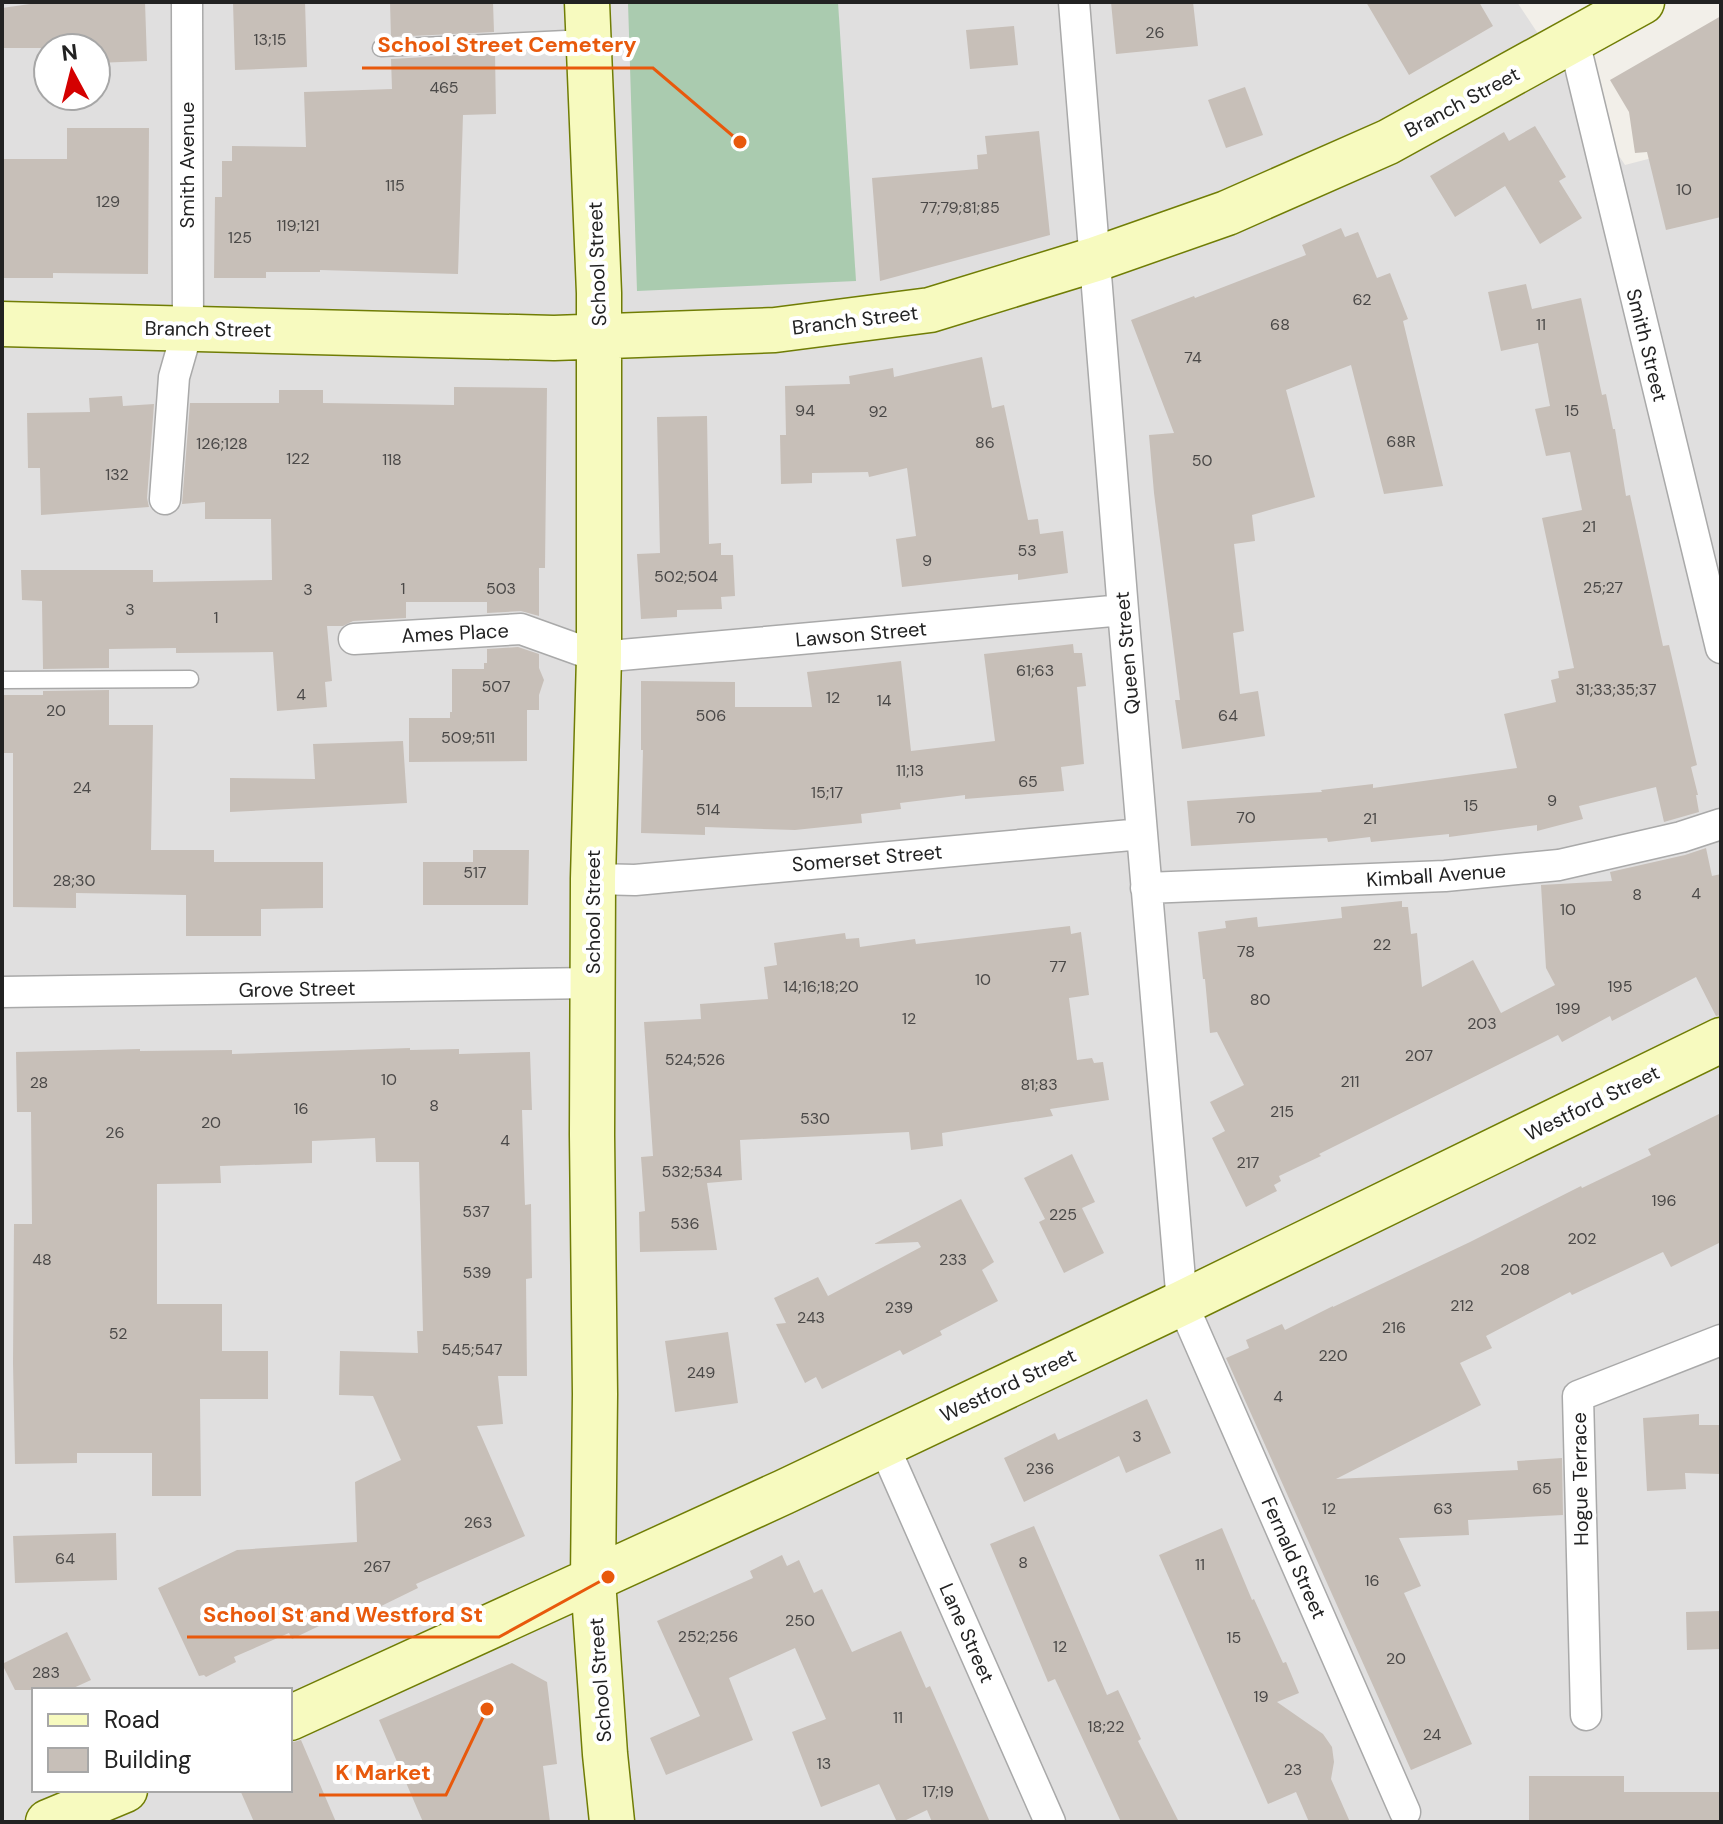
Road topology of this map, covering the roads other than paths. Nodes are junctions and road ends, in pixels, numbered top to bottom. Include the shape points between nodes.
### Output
1 (187, 2) edge
2 (1074, 2) edge
3 (1642, 2) edge
4 (588, 20) edge
5 (1574, 41) junction
6 (381, 48) dead end
7 (1096, 259) junction
8 (2, 324) edge
9 (188, 328) junction
10 (599, 336) junction
11 (165, 499) dead end
12 (1123, 610) junction
13 (354, 639) dead end
14 (1721, 648) edge
15 (599, 657) junction
16 (190, 679) dead end
17 (2, 680) edge
18 (1721, 824) edge
19 (1142, 834) junction
20 (593, 879) junction
21 (1146, 888) junction
22 (593, 983) junction
23 (2, 992) edge
24 (1721, 1040) edge
25 (1182, 1303) junction
26 (1721, 1340) edge
27 (883, 1444) junction
28 (593, 1580) junction
29 (1586, 1715) dead end
30 (292, 1717) edge
31 (120, 1792) edge
32 (1406, 1817) edge
33 (49, 1822) edge
34 (612, 1822) edge
35 (1050, 1822) edge

1 - 9 street, Smith Avenue
2 - 7 street, Queen Street
3 - 5 main road, Branch Street
4 - 6 lane
4 - 10 main road, School Street
5 - 7 main road, Branch Street via 1388,142 1227,213
5 - 14 street, Smith Street
7 - 10 main road, Branch Street via 930,310 775,330
7 - 12 street, Queen Street
8 - 9 main road, Branch Street
9 - 10 main road, Branch Street
9 - 11 street, Smith Avenue via 174,377
10 - 15 main road, School Street
12 - 15 street, Lawson Street
12 - 19 street, Queen Street
13 - 15 street, Ames Place via 521,629
15 - 20 main road, School Street
16 - 17 lane
18 - 21 street, Kimball Avenue via 1559,865 1445,876
19 - 20 street, Somerset Street via 635,880
19 - 21 street, Queen Street
20 - 22 main road, School Street
21 - 25 street, Queen Street
22 - 23 street, Grove Street
22 - 28 main road, School Street
24 - 25 main road, Westford Street
25 - 27 main road, Westford Street
25 - 32 street, Fernald Street
26 - 29 street, Hogue Terrace via 1578,1396
27 - 28 main road, Westford Street
27 - 35 street, Lane Street
28 - 30 main road, Westford Street
28 - 34 main road, School Street
31 - 33 main road

